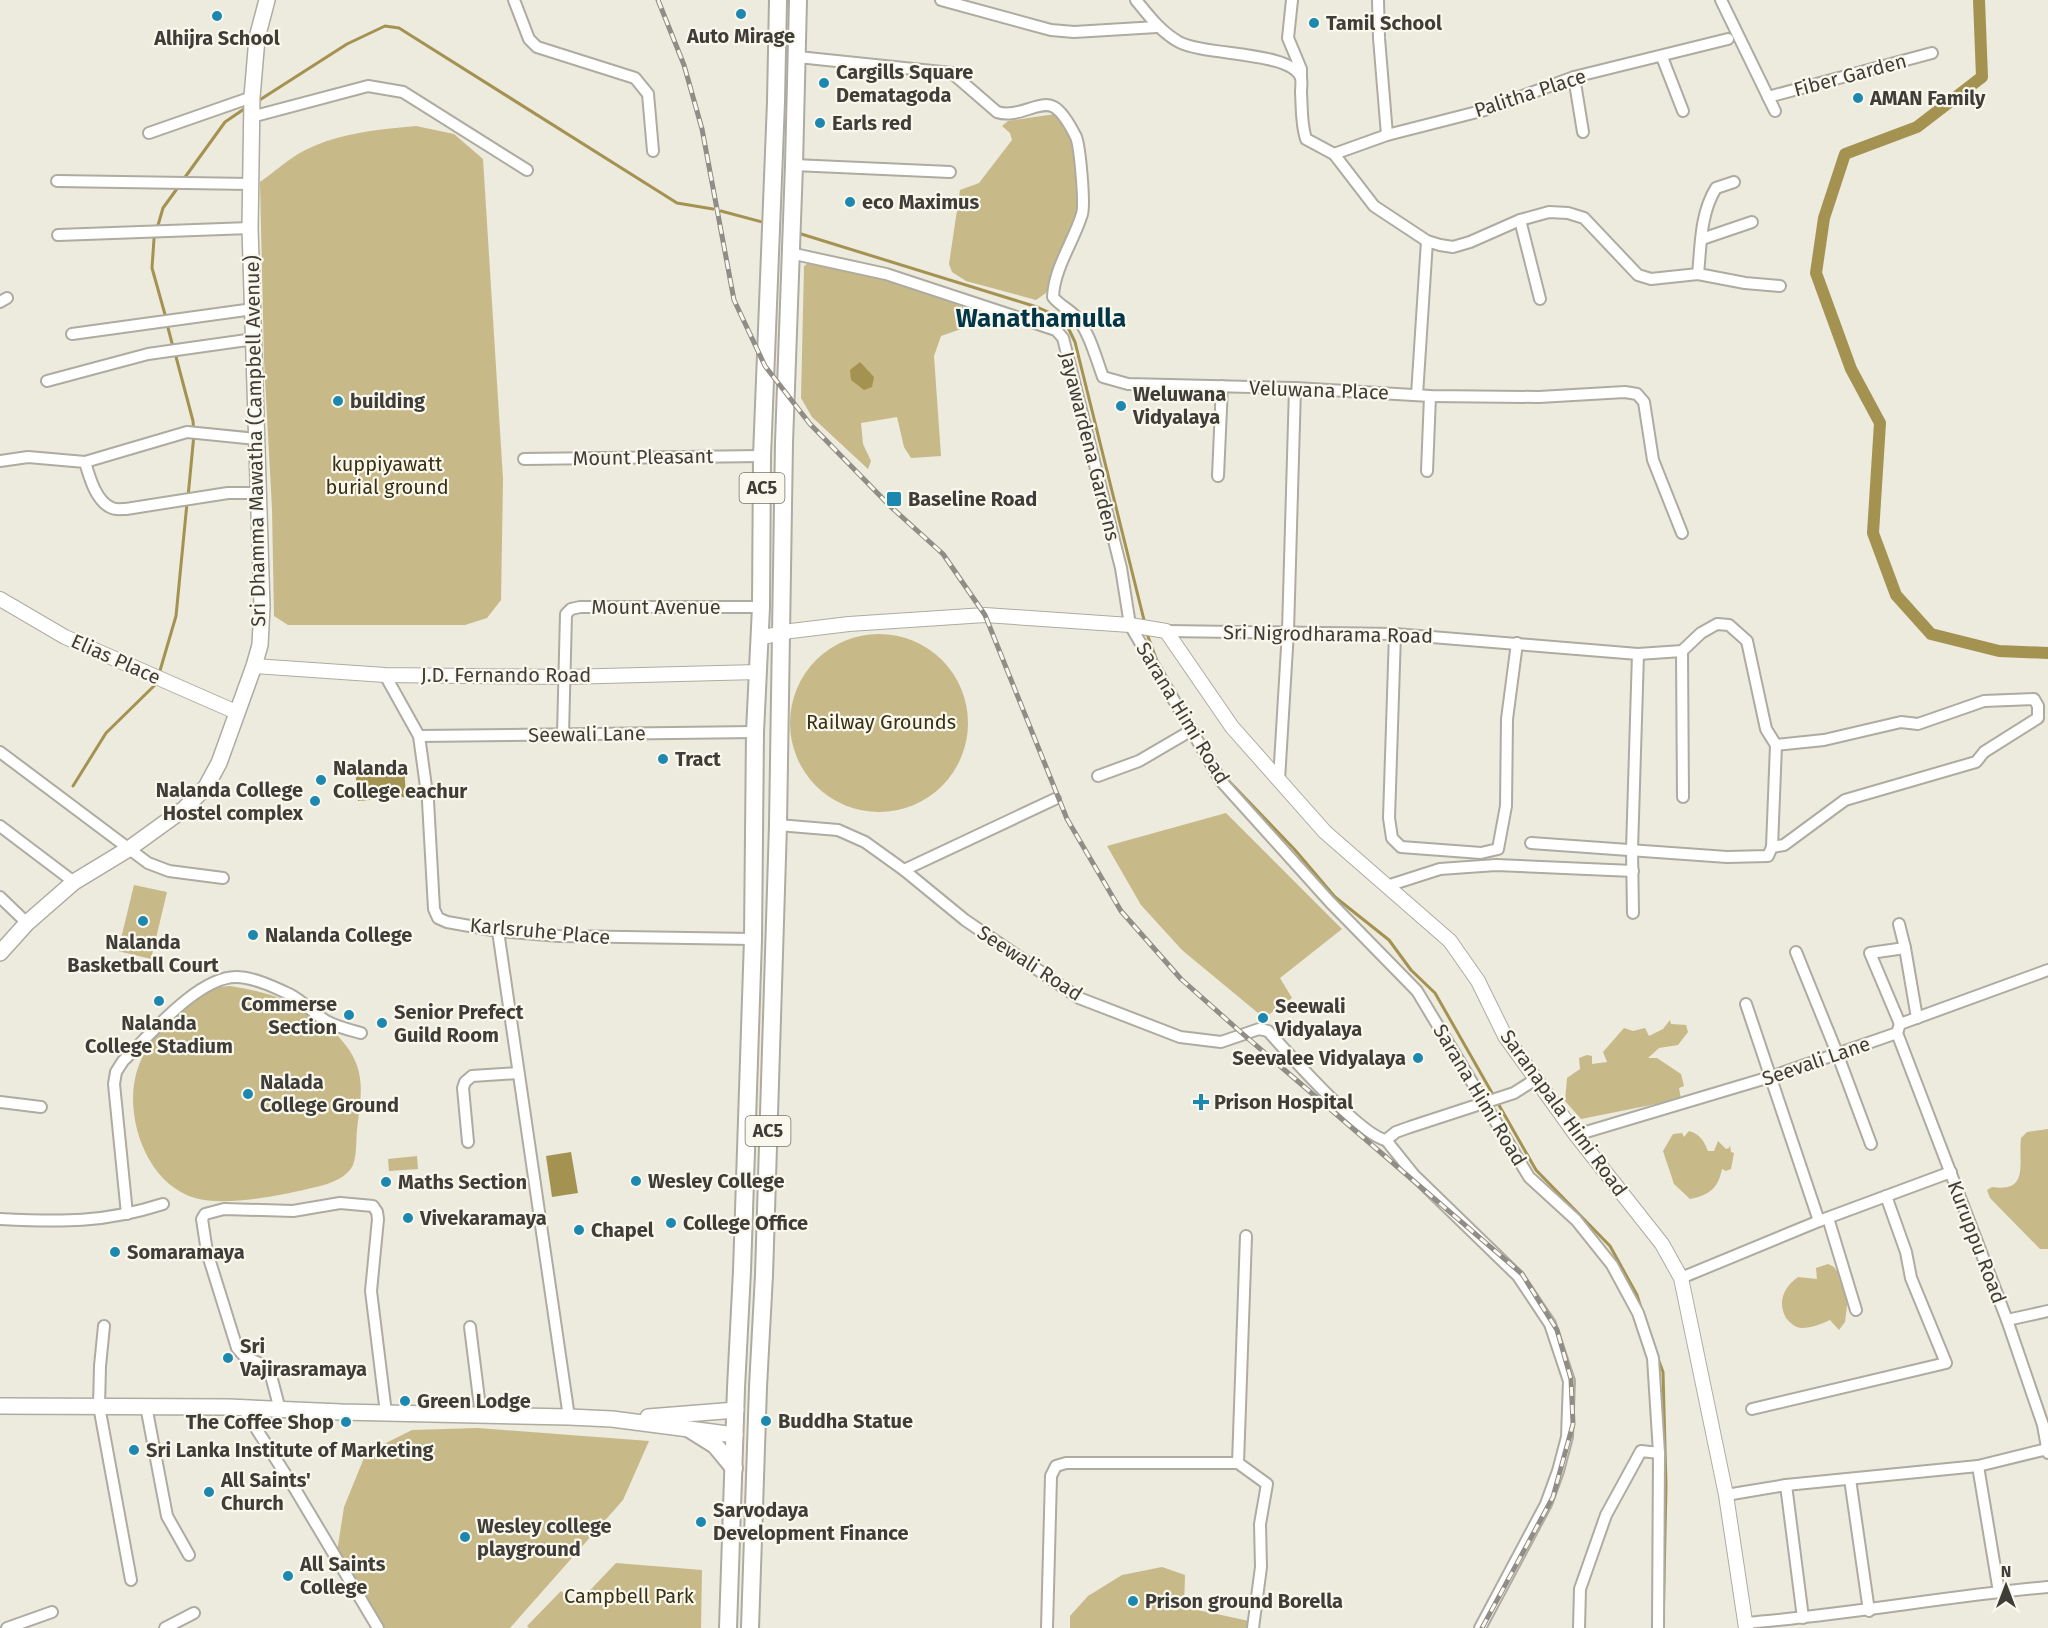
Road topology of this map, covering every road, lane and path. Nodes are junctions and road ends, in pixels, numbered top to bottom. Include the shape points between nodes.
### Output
1 (267, 0) edge
2 (514, 0) edge
3 (778, 0) edge
4 (798, 0) edge
5 (941, 0) edge
6 (1136, 0) edge
7 (1292, 0) edge
8 (1378, 0) edge
9 (1721, 0) edge
10 (1157, 27) junction
11 (1728, 39) dead end
12 (1932, 53) dead end
13 (798, 57) junction
14 (1662, 57) junction
15 (1574, 77) junction
16 (1301, 78) junction
17 (1768, 97) junction
18 (252, 105) junction
19 (1683, 111) dead end
20 (1775, 111) dead end
21 (1583, 132) dead end
22 (149, 133) dead end
23 (1387, 135) junction
24 (653, 151) dead end
25 (1334, 154) junction
26 (794, 165) junction
27 (526, 170) dead end
28 (950, 172) dead end
29 (57, 181) dead end
30 (1734, 182) dead end
31 (250, 184) junction
32 (1520, 220) junction
33 (1752, 222) dead end
34 (250, 228) junction
35 (58, 235) dead end
36 (791, 238) junction
37 (1702, 239) junction
38 (1427, 241) junction
39 (1698, 274) junction
40 (1780, 286) dead end
41 (1540, 299) dead end
42 (253, 309) junction
43 (72, 334) dead end
44 (254, 339) junction
45 (47, 381) dead end
46 (1222, 386) junction
47 (1294, 388) junction
48 (1417, 395) junction
49 (1430, 396) junction
50 (257, 439) junction
51 (762, 456) junction
52 (524, 459) dead end
53 (0, 461) edge
54 (85, 462) junction
55 (1427, 471) dead end
56 (1218, 476) dead end
57 (260, 493) junction
58 (1682, 533) dead end
59 (0, 599) edge
60 (760, 607) junction
61 (1134, 626) junction
62 (1162, 629) junction
63 (1288, 631) junction
64 (781, 634) junction
65 (1395, 634) junction
66 (759, 638) junction
67 (1517, 643) junction
68 (1683, 651) junction
69 (1638, 654) junction
70 (254, 666) junction
71 (758, 672) junction
72 (385, 675) junction
73 (564, 676) junction
74 (236, 712) junction
75 (1192, 730) junction
76 (755, 732) junction
77 (562, 734) junction
78 (419, 736) junction
79 (1776, 745) junction
80 (0, 752) edge
81 (1098, 776) dead end
82 (1279, 780) junction
83 (1683, 797) dead end
84 (1055, 799) dead end
85 (778, 825) junction
86 (0, 826) edge
87 (1531, 843) dead end
88 (1772, 847) junction
89 (130, 848) junction
90 (1632, 850) junction
91 (904, 870) junction
92 (1633, 871) junction
93 (223, 878) dead end
94 (74, 882) junction
95 (1387, 886) junction
96 (0, 897) edge
97 (1633, 914) dead end
98 (27, 923) junction
99 (1899, 924) dead end
100 (498, 931) junction
101 (753, 939) junction
102 (1905, 948) junction
103 (1796, 952) dead end
104 (0, 953) edge
105 (2048, 970) edge
106 (1746, 1004) dead end
107 (1917, 1018) junction
108 (1899, 1029) junction
109 (361, 1033) dead end
110 (1837, 1053) junction
111 (518, 1073) junction
112 (1770, 1077) junction
113 (1536, 1079) junction
114 (1491, 1101) junction
115 (0, 1102) edge
116 (41, 1107) dead end
117 (1576, 1135) junction
118 (1386, 1140) junction
119 (468, 1142) dead end
120 (1871, 1144) dead end
121 (1951, 1172) junction
122 (1886, 1196) junction
123 (163, 1204) dead end
124 (127, 1214) junction
125 (0, 1219) edge
126 (1823, 1220) junction
127 (1246, 1236) dead end
128 (1681, 1278) junction
129 (1856, 1310) dead end
130 (2048, 1311) edge
131 (2007, 1320) junction
132 (104, 1326) dead end
133 (470, 1326) dead end
134 (0, 1406) edge
135 (99, 1406) junction
136 (146, 1406) junction
137 (243, 1408) junction
138 (1752, 1409) dead end
139 (280, 1410) junction
140 (736, 1410) junction
141 (758, 1410) junction
142 (386, 1413) junction
143 (481, 1415) junction
144 (569, 1417) junction
145 (612, 1419) junction
146 (691, 1430) junction
147 (735, 1435) junction
148 (758, 1436) junction
149 (2048, 1451) edge
150 (1659, 1453) junction
151 (1238, 1462) junction
152 (1978, 1466) junction
153 (734, 1468) junction
154 (1850, 1479) junction
155 (1786, 1485) junction
156 (1726, 1495) junction
157 (189, 1555) dead end
158 (131, 1580) dead end
159 (2048, 1587) edge
160 (1999, 1592) junction
161 (1869, 1611) junction
162 (52, 1612) dead end
163 (194, 1613) dead end
164 (1803, 1618) junction
165 (1745, 1625) edge
166 (7, 1628) edge
167 (165, 1628) edge
168 (378, 1628) edge
169 (728, 1628) edge
170 (750, 1628) edge
171 (1047, 1628) edge
172 (1253, 1628) edge
173 (1480, 1628) edge
174 (1579, 1628) edge
175 (1658, 1628) edge

1 - 18 main road, Sri Dhamma Mawatha (Campbell Avenue) via 257,38
2 - 24 street via 529,39 537,47 635,78 648,94
3 - 51 highway, AC5
4 - 13 highway, AC5
5 - 10 street via 1051,30
6 - 10 street
7 - 16 street via 1288,38
8 - 23 street
9 - 17 street
10 - 16 street via 1194,48 1290,65
11 - 14 street, Palitha Place
12 - 17 street, Fiber Garden
13 - 26 highway, AC5
13 - 46 street, Veluwana Place via 952,73 1005,115 1044,104 1054,107 1077,138 1083,213 1053,297 1077,318 1103,376 1128,384
14 - 15 street, Palitha Place
14 - 19 street
15 - 21 street
15 - 23 street, Palitha Place via 1485,110
16 - 25 street via 1302,129 1306,138
17 - 20 street
18 - 22 street
18 - 27 street via 368,87 403,92
18 - 31 main road, Sri Dhamma Mawatha (Campbell Avenue)
23 - 25 street, Palitha Place
25 - 38 street via 1374,206
26 - 28 street
26 - 36 highway, AC5
29 - 31 street
30 - 37 street via 1716,188 1709,198
31 - 34 main road, Sri Dhamma Mawatha (Campbell Avenue)
32 - 38 street via 1453,247
32 - 39 street via 1549,212 1568,213 1584,218 1638,275 1651,279
32 - 41 street
33 - 37 street
34 - 35 street
34 - 42 main road, Sri Dhamma Mawatha (Campbell Avenue)
36 - 61 street, Jayawardena Gardens via 1056,330 1063,339
36 - 64 highway, AC5
37 - 39 street
38 - 48 street
39 - 40 street
42 - 43 street
42 - 44 main road, Sri Dhamma Mawatha (Campbell Avenue)
44 - 45 street via 148,354
44 - 50 main road, Sri Dhamma Mawatha (Campbell Avenue)
46 - 47 street, Veluwana Place
46 - 56 street
47 - 48 street, Veluwana Place
47 - 63 street
48 - 49 street, Veluwana Place
49 - 55 street
49 - 58 street, Veluwana Place via 1637,394 1644,402 1653,460
50 - 54 street via 187,432
50 - 57 main road, Sri Dhamma Mawatha (Campbell Avenue)
51 - 52 street, Mount Pleasant
51 - 60 highway, AC5
53 - 54 street via 28,456
54 - 57 street via 97,493 112,508 228,493
57 - 70 main road, Sri Dhamma Mawatha (Campbell Avenue) via 262,607 260,645
59 - 74 street, Elias Place via 65,637
60 - 66 highway, AC5
60 - 73 street, Mount Avenue via 571,609 566,614
61 - 62 street, Sri Nigrodharama Road
61 - 64 street, Sri Nigrodharama Road via 985,615 849,624
61 - 75 street, Sarana Himi Road
62 - 63 street, Sri Nigrodharama Road
62 - 82 street, Saranapala Himi Road via 1232,727
63 - 65 street, Sri Nigrodharama Road
63 - 82 street
64 - 66 street, Sri Nigrodharama Road
64 - 85 highway, AC5
65 - 67 street, Sri Nigrodharama Road
65 - 67 street via 1389,818 1392,838 1401,847 1424,849 1481,853 1497,849 1506,806 1508,719
66 - 71 highway, AC5
67 - 69 street, Sri Nigrodharama Road
68 - 69 street, Sri Nigrodharama Road
68 - 79 street via 1717,624 1729,624 1747,641 1766,729
68 - 83 street
69 - 90 street
70 - 72 street, J.D. Fernando Road
70 - 74 main road, Sri Dhamma Mawatha (Campbell Avenue)
71 - 73 street, J.D. Fernando Road
71 - 76 highway, AC5
72 - 73 street, J.D. Fernando Road
72 - 78 street, Karlsruhe Place
73 - 77 street, Mount Avenue
74 - 89 main road, Sri Dhamma Mawatha (Campbell Avenue) via 219,764 206,787 184,809
75 - 81 street via 1139,761
75 - 114 street, Sarana Himi Road via 1221,781 1330,902 1418,991
76 - 77 street, Seewali Lane
76 - 101 highway, AC5
77 - 78 street, Seewali Lane
78 - 100 street, Karlsruhe Place via 428,801 434,909 438,918 447,922
79 - 88 street
79 - 88 street via 1824,740 1901,722 1918,724 1984,701 2034,699 2038,706 2038,718 1984,752 1976,762 1845,800 1784,845
80 - 89 street
82 - 95 street, Saranapala Himi Road via 1325,832
84 - 91 street
85 - 91 street, Seewali Road via 838,830 865,842
85 - 141 highway, AC5
86 - 94 street
87 - 90 street
88 - 90 street via 1768,856 1727,857
89 - 93 street via 148,863 169,871
89 - 94 main road, Sri Dhamma Mawatha (Campbell Avenue)
90 - 92 street
91 - 118 street, Seewali Road via 965,920 1079,998 1180,1037 1221,1042 1259,1029 1268,1032 1353,1117
92 - 95 street via 1496,866 1440,869
92 - 97 street
94 - 98 main road, Sri Dhamma Mawatha (Campbell Avenue)
95 - 113 street, Saranapala Himi Road via 1450,941 1478,981 1505,1036
96 - 98 street
98 - 104 main road, Sri Dhamma Mawatha (Campbell Avenue)
99 - 102 street
100 - 101 street, Karlsruhe Place via 559,936
100 - 111 street
101 - 140 highway, AC5
102 - 107 street
102 - 108 street, Kuruppu Road via 1870,953
103 - 110 street
105 - 107 street, Seevali Lane
106 - 112 street
107 - 108 street, Seevali Lane
108 - 110 street, Seevali Lane
108 - 121 street, Kuruppu Road
109 - 124 street via 326,1021 291,995 238,977 219,979 196,993 123,1060 116,1072
110 - 112 street, Seevali Lane
110 - 120 street
111 - 119 street via 472,1076 465,1082
111 - 144 street
112 - 117 street, Seevali Lane
112 - 126 street
113 - 114 street
113 - 117 street, Saranapala Himi Road
114 - 118 street via 1396,1132
114 - 150 street, Sarana Himi Road via 1529,1176 1576,1220 1612,1264 1638,1313 1653,1358
115 - 116 street
117 - 128 street, Saranapala Himi Road via 1662,1244
118 - 173 street, Seewali Road via 1414,1175 1518,1276 1550,1324 1569,1381 1567,1437 1558,1471 1546,1504
121 - 122 street
121 - 131 street, Kuruppu Road
122 - 126 street
122 - 138 street via 1911,1278 1946,1363
123 - 124 street
124 - 125 street via 70,1222
126 - 128 street
126 - 129 street
127 - 151 street
128 - 156 street, Saranapala Himi Road
130 - 131 street
131 - 149 street, Kuruppu Road
132 - 135 street
133 - 143 street
134 - 135 main road
135 - 136 main road
135 - 158 street
136 - 137 main road
136 - 157 street via 167,1516
137 - 139 main road
137 - 168 street
139 - 142 main road
139 - 142 street via 269,1368 244,1356 237,1348 207,1251 202,1219 206,1214 224,1209 293,1211 340,1203 373,1206 378,1219 371,1291
140 - 141 street
140 - 145 main road
140 - 147 highway, AC5
141 - 148 highway, AC5
142 - 143 main road
143 - 144 main road
144 - 145 main road
145 - 146 main road
146 - 147 main road
146 - 153 highway via 715,1444
147 - 148 street
147 - 153 highway, AC5
148 - 170 highway, AC5
149 - 152 street
150 - 174 street via 1641,1451 1606,1515 1580,1589
150 - 175 street, Sarana Himi Road
151 - 171 street via 1056,1466 1051,1476
151 - 172 street via 1267,1484 1260,1524 1261,1567
152 - 154 street
152 - 160 street
153 - 169 highway, AC5
154 - 155 street
154 - 161 street
155 - 156 street
155 - 164 street
156 - 165 street, Saranapala Himi Road
159 - 160 street
160 - 161 street
161 - 164 street
162 - 166 street
163 - 167 street
164 - 165 street

